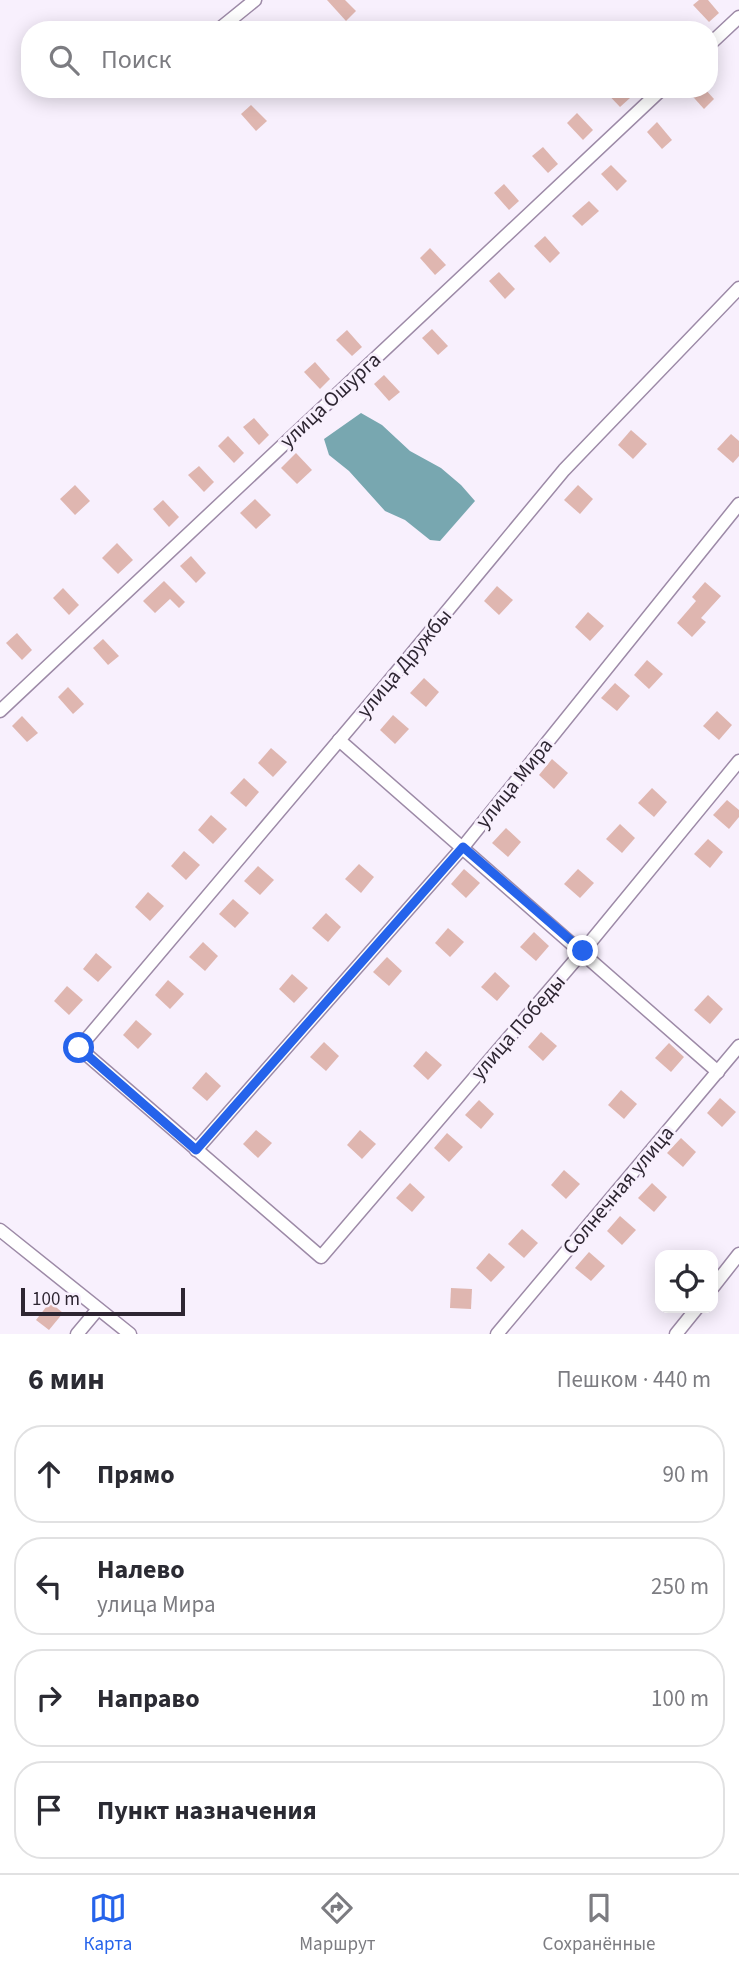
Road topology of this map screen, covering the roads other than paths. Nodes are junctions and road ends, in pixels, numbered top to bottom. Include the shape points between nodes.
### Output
1 (255, 0) edge
2 (739, 17) edge
3 (229, 21) edge
4 (718, 37) edge
5 (652, 98) edge
6 (739, 288) edge
7 (739, 504) edge
8 (0, 711) edge
9 (340, 740) junction
10 (739, 761) edge
11 (463, 847) junction
12 (583, 951) junction
13 (739, 1046) edge
14 (718, 1072) junction
15 (196, 1150) junction
16 (0, 1230) edge
17 (739, 1254) edge
18 (718, 1281) edge
19 (98, 1309) junction
20 (693, 1313) edge
21 (77, 1334) edge
22 (130, 1334) edge
23 (498, 1334) edge
24 (676, 1334) edge

1 - 3 street
2 - 4 street
5 - 8 street, улица Ошурга
6 - 9 street, улица Дружбы via 564,470
7 - 11 street, улица Мира
9 - 11 street
9 - 15 street, улица Дружбы via 79,1048
10 - 12 street, улица Победы
11 - 12 street
11 - 15 street, улица Мира
12 - 14 street
12 - 15 street, улица Победы via 321,1257
13 - 14 street, Солнечная улица
14 - 23 street, Солнечная улица
16 - 19 street
17 - 18 street
19 - 21 street
19 - 22 street
20 - 24 street

